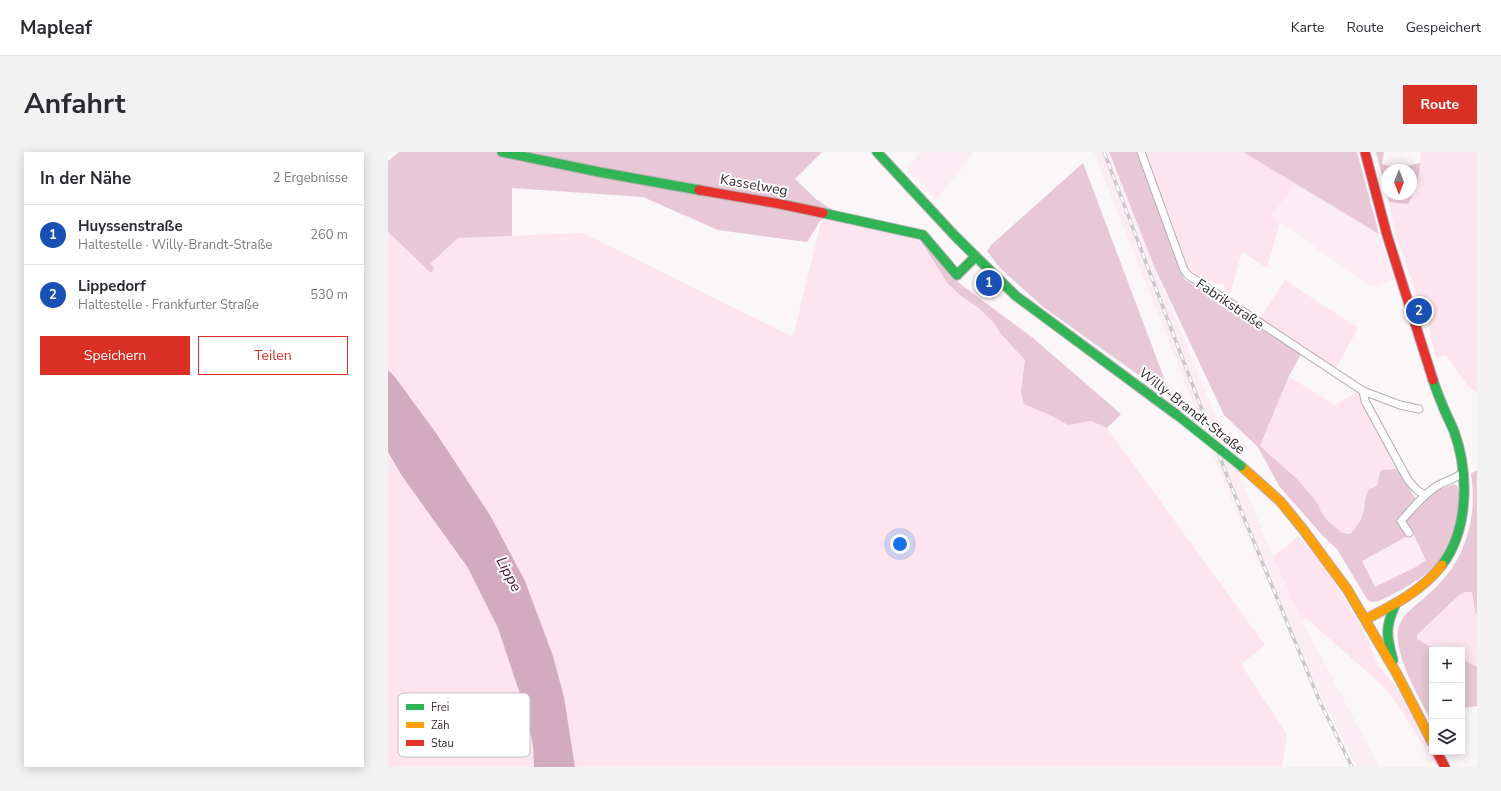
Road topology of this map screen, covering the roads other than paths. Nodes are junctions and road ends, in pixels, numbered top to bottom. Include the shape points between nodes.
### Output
1 (502, 152) edge
2 (877, 152) edge
3 (1141, 152) edge
4 (1365, 152) edge
5 (975, 257) junction
6 (1363, 391) junction
7 (1419, 409) dead end
8 (1462, 473) junction
9 (1425, 495) junction
10 (1409, 533) dead end
11 (1396, 603) junction
12 (1366, 619) junction
13 (1397, 674) junction
14 (1429, 736) edge
15 (1439, 755) edge
16 (1445, 767) edge

1 - 5 main road, Kasselweg via 780,204 923,235 956,275
2 - 5 main road, Willy-Brandt-Straße
3 - 6 street, Fabrikstraße via 1188,275
4 - 8 main road via 1411,312 1440,400 1455,433
5 - 12 main road, Willy-Brandt-Straße, bridge via 1044,318 1177,415 1280,501 1347,589
6 - 7 street, Fabrikstraße via 1400,406
6 - 9 street via 1365,401 1408,480
8 - 9 street via 1436,486
8 - 11 main road via 1464,505 1454,544 1435,574
9 - 10 street via 1401,521
11 - 12 main road
11 - 13 main road via 1386,627
12 - 13 main road, Willy-Brandt-Straße
13 - 14 main road, Willy-Brandt-Straße
15 - 16 main road

